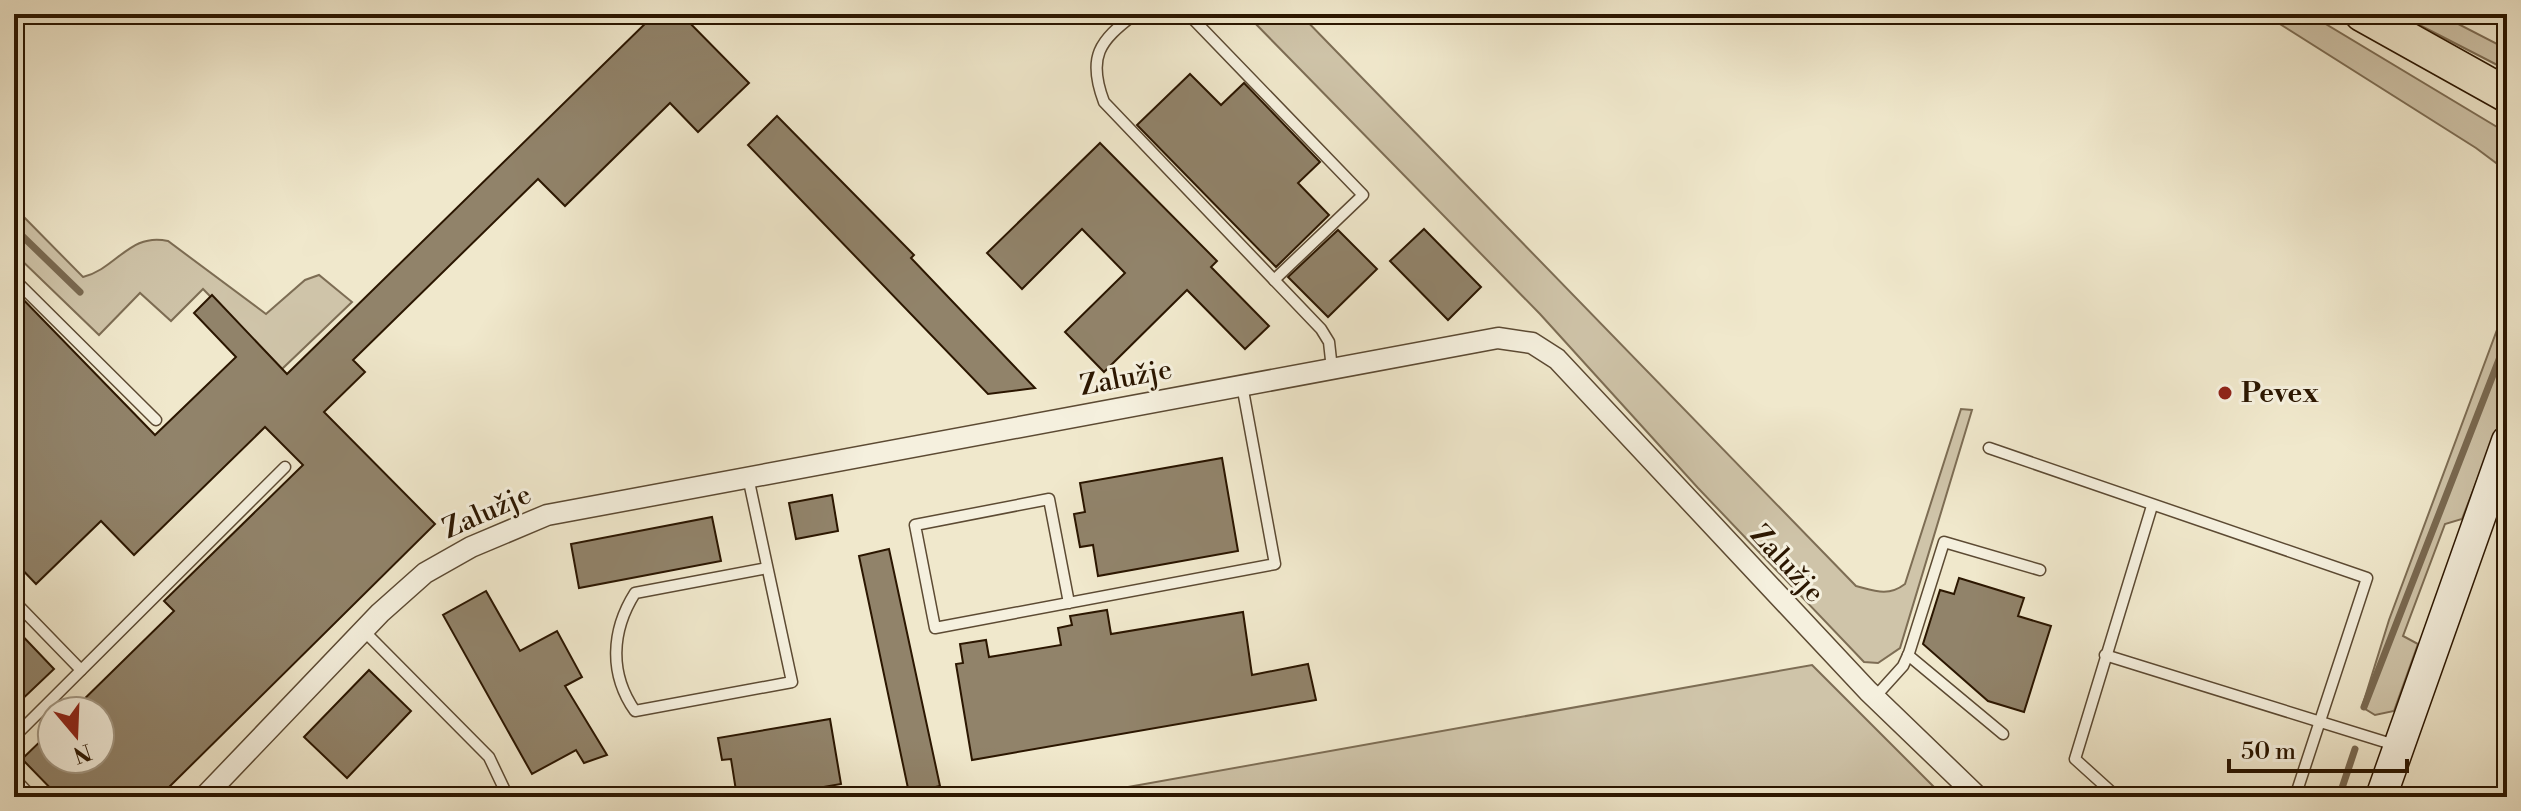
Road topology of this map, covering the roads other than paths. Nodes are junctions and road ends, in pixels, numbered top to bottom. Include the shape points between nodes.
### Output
1 (1135, 14) edge
2 (1183, 14) edge
3 (2362, 14) edge
4 (2505, 95) edge
5 (14, 279) edge
6 (1274, 280) junction
7 (1332, 369) junction
8 (1242, 385) junction
9 (156, 420) dead end
10 (2507, 441) edge
11 (1989, 448) dead end
12 (285, 467) dead end
13 (748, 477) junction
14 (2152, 506) junction
15 (767, 568) junction
16 (2040, 570) dead end
17 (14, 601) edge
18 (1069, 603) junction
19 (363, 630) junction
20 (1908, 655) junction
21 (2105, 655) junction
22 (81, 670) junction
23 (1875, 697) junction
24 (2318, 721) junction
25 (2003, 734) dead end
26 (14, 737) edge
27 (2400, 746) junction
28 (14, 778) edge
29 (32, 797) edge
30 (204, 797) edge
31 (508, 797) edge
32 (1978, 797) edge
33 (2117, 797) edge
34 (2295, 797) edge
35 (2381, 797) edge

1 - 6 lane via 1105,37 1096,59 1095,80 1104,102
2 - 6 lane via 1363,195
3 - 4 main road
5 - 9 lane
6 - 7 lane via 1321,329 1329,342
7 - 8 street, Zalužje
7 - 23 street, Zalužje via 1498,338 1532,343 1557,359
8 - 13 street, Zalužje
8 - 18 lane via 1275,564
10 - 27 main road
11 - 14 lane
12 - 22 lane
13 - 15 lane
13 - 19 street, Zalužje via 547,515 425,573
14 - 21 lane
14 - 24 lane via 2367,578
15 - 15 lane via 792,682 635,711 622,692 616,667 620,616 635,593
16 - 20 lane via 1944,542
17 - 22 lane
18 - 18 lane via 935,628 915,525 1049,499
19 - 30 street, Zalužje
19 - 31 lane via 489,757
20 - 23 lane
20 - 25 lane
21 - 24 lane
21 - 33 lane via 2075,759
22 - 26 lane
23 - 32 street, Zalužje
24 - 27 lane
24 - 34 lane
27 - 35 main road
28 - 29 lane

